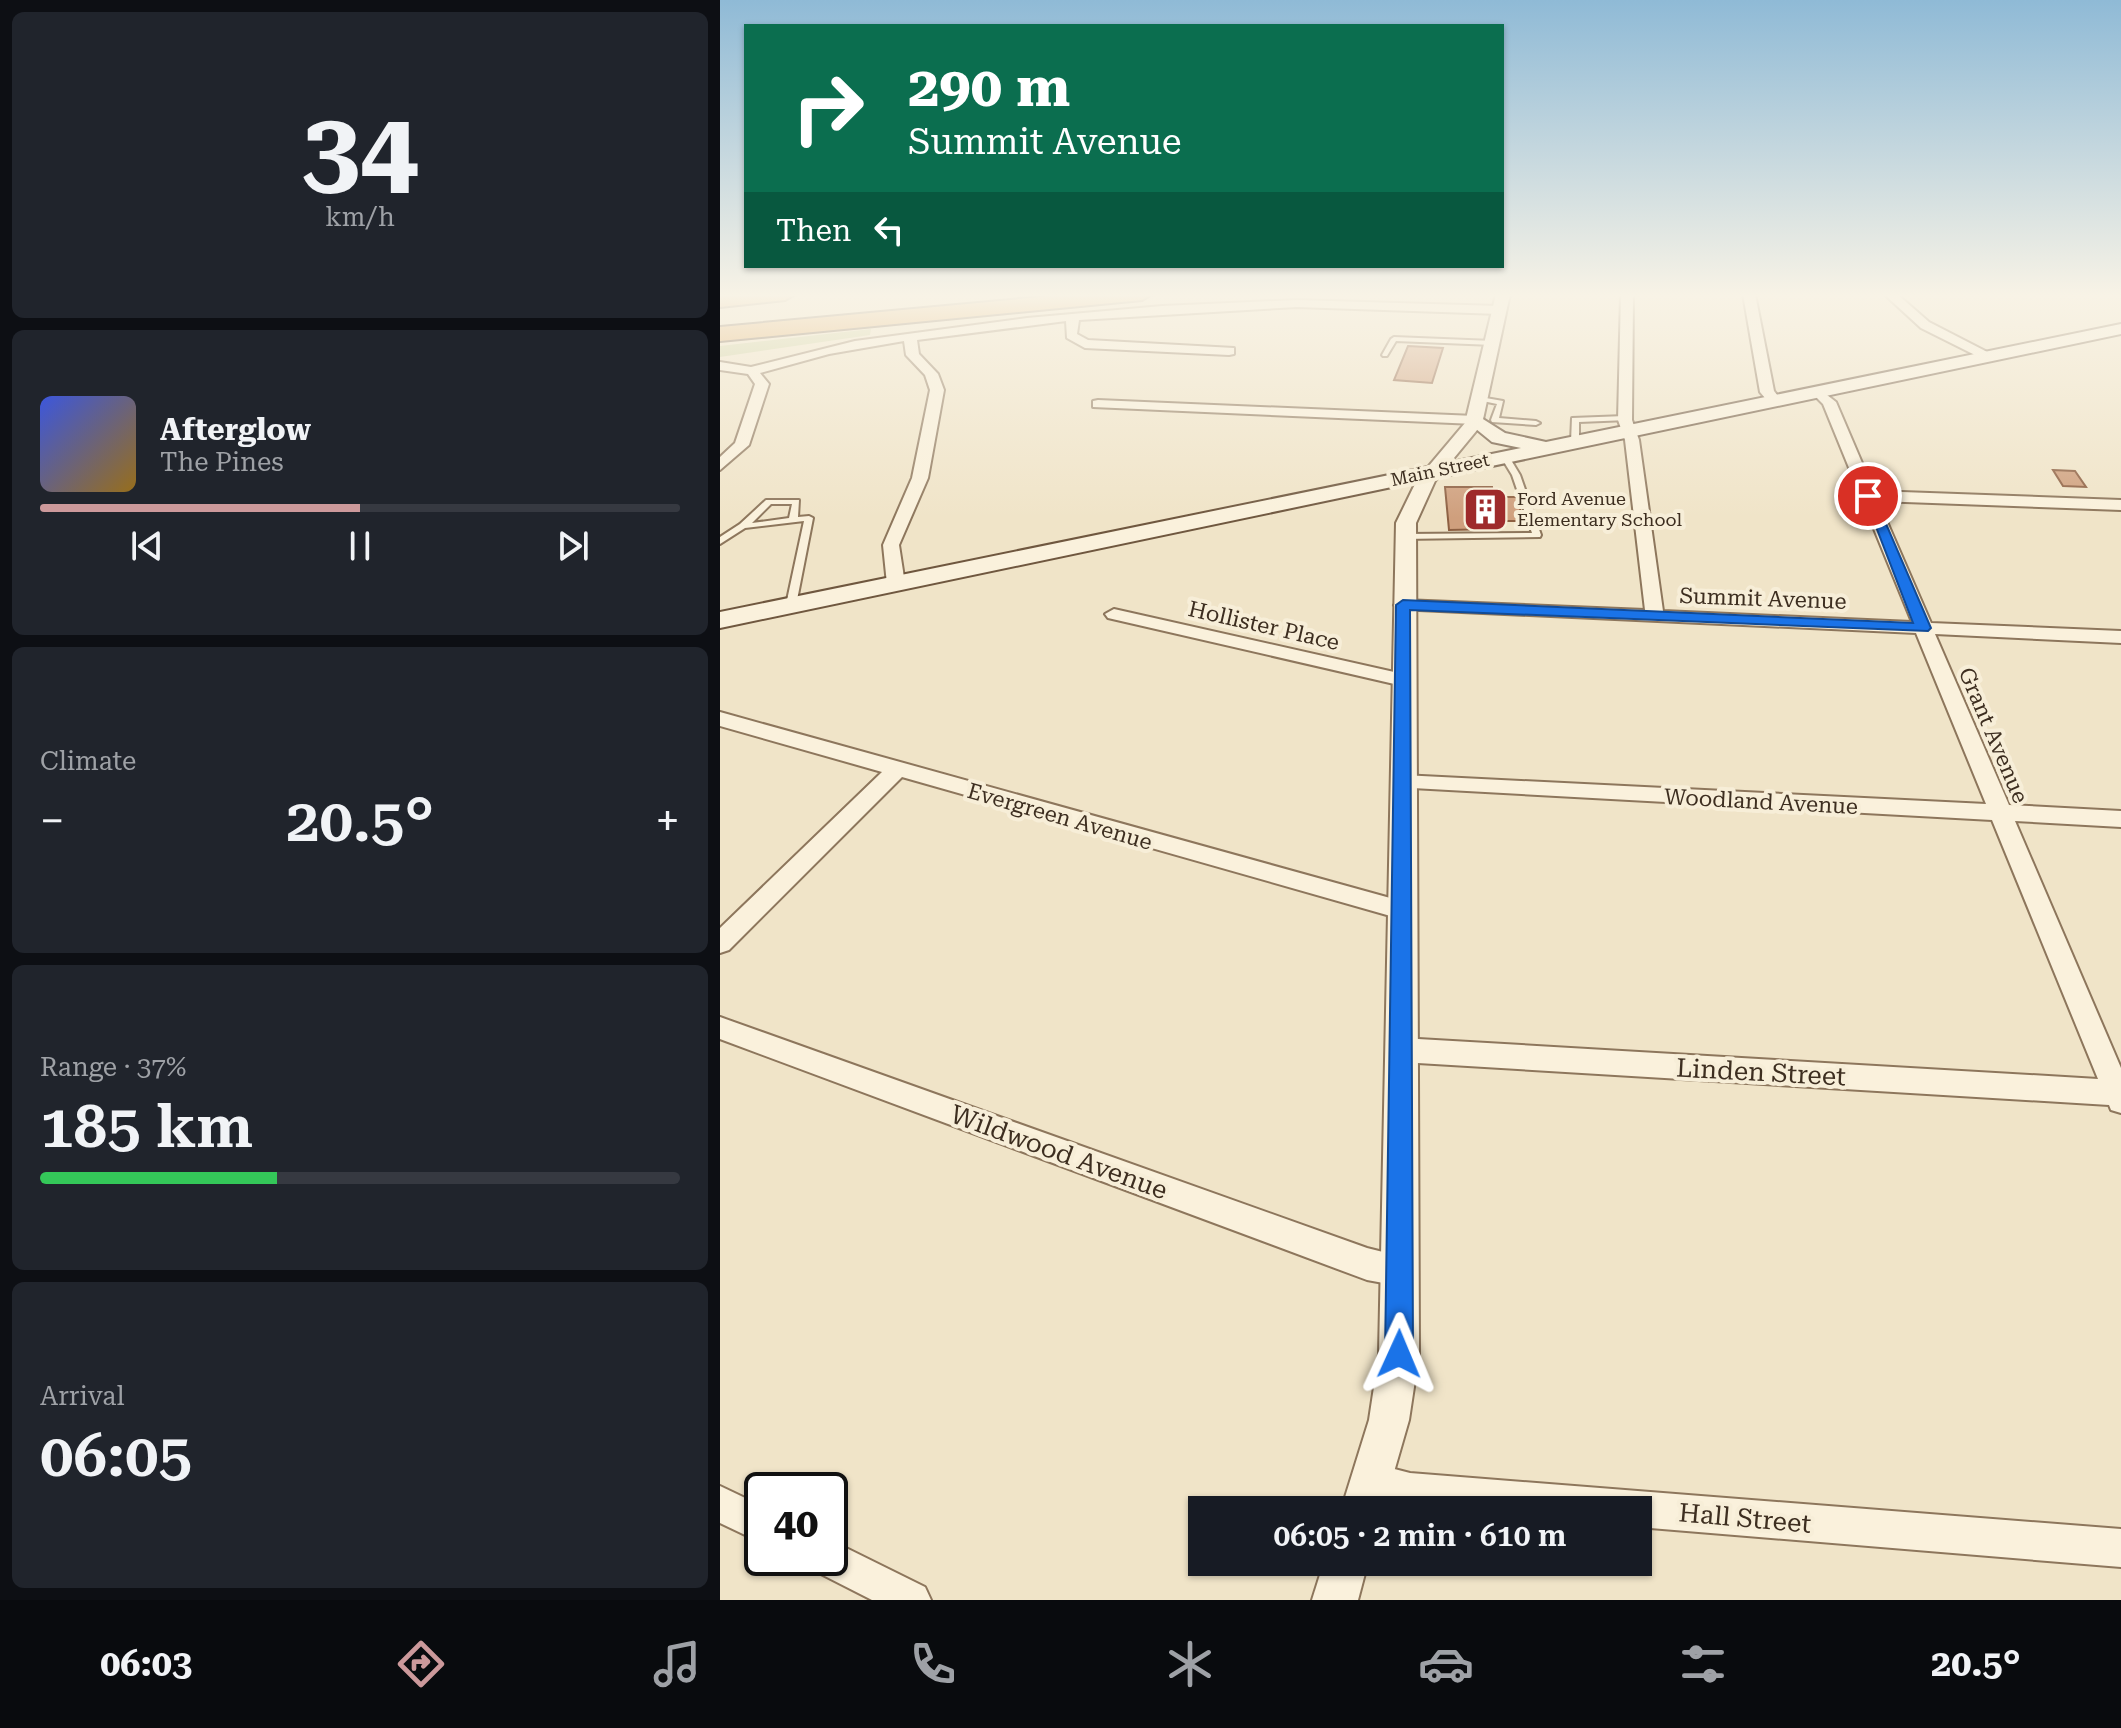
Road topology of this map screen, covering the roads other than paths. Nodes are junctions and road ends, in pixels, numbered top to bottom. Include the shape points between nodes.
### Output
1 (737, 369) edge
2 (759, 369) edge
3 (926, 369) edge
4 (1487, 369) edge
5 (1627, 369) edge
6 (1763, 369) edge
7 (1928, 369) edge
8 (752, 371) junction
9 (1818, 392) junction
10 (1775, 401) junction
11 (1098, 404) dead end
12 (1477, 412) junction
13 (1496, 417) junction
14 (1536, 423) dead end
15 (1627, 425) junction
16 (1575, 442) junction
17 (1505, 457) junction
18 (720, 465) edge
19 (1431, 472) junction
20 (1868, 496) junction
21 (2121, 505) edge
22 (793, 520) junction
23 (743, 526) junction
24 (1404, 537) junction
25 (720, 541) edge
26 (896, 584) junction
27 (791, 605) junction
28 (1403, 605) junction
29 (1114, 614) dead end
30 (1655, 617) junction
31 (720, 620) edge
32 (1923, 628) junction
33 (2121, 637) edge
34 (1403, 680) junction
35 (720, 719) edge
36 (897, 770) junction
37 (1402, 782) junction
38 (2001, 813) junction
39 (2121, 819) edge
40 (1401, 910) junction
41 (720, 943) edge
42 (720, 1028) edge
43 (1401, 1050) junction
44 (2120, 1096) edge
45 (1400, 1270) junction
46 (1367, 1496) edge
47 (1472, 1496) edge
48 (722, 1508) edge
49 (1652, 1510) edge
50 (744, 1517) edge
51 (2121, 1548) edge
52 (848, 1568) edge
53 (1342, 1576) edge
54 (912, 1600) edge
55 (1335, 1600) edge

1 - 8 street
2 - 8 street
3 - 26 street via 937,390 920,478 891,545
4 - 12 street
5 - 15 street
6 - 10 street via 1767,392
7 - 9 main road, Main Street
8 - 18 street via 762,384 742,445
9 - 10 main road, Main Street
9 - 20 street, Grant Avenue via 1829,402
10 - 15 main road, Main Street
11 - 12 street
12 - 13 lane
12 - 13 lane via 1501,402
12 - 16 main road via 1487,433 1505,440
12 - 19 street
13 - 14 lane
15 - 16 main road, Main Street via 1598,428
15 - 30 street
16 - 17 main road, Main Street
17 - 19 main road, Main Street
17 - 24 lane via 1537,535
19 - 24 street via 1411,507
19 - 26 main road, Main Street
20 - 21 street
20 - 32 street, Grant Avenue
22 - 23 lane
22 - 23 lane via 796,502 769,502
22 - 27 lane via 809,518
23 - 25 lane
24 - 28 street
26 - 27 main road, Main Street
27 - 31 main road, Main Street
28 - 30 street, Summit Avenue
28 - 34 street
29 - 34 street, Hollister Place
30 - 32 street, Summit Avenue
32 - 33 street, Summit Avenue
32 - 38 street, Grant Avenue
34 - 37 street
35 - 36 street, Evergreen Avenue
36 - 40 street, Evergreen Avenue
36 - 41 street
37 - 38 street, Woodland Avenue
37 - 40 street
38 - 39 street, Woodland Avenue
38 - 44 street, Grant Avenue
40 - 43 street
42 - 45 street, Wildwood Avenue via 1367,1264
43 - 44 street, Linden Street
43 - 45 street
45 - 46 street via 1398,1374
46 - 47 street, Hall Street via 1410,1491
48 - 50 street
49 - 51 street, Hall Street
52 - 54 street
53 - 55 street

